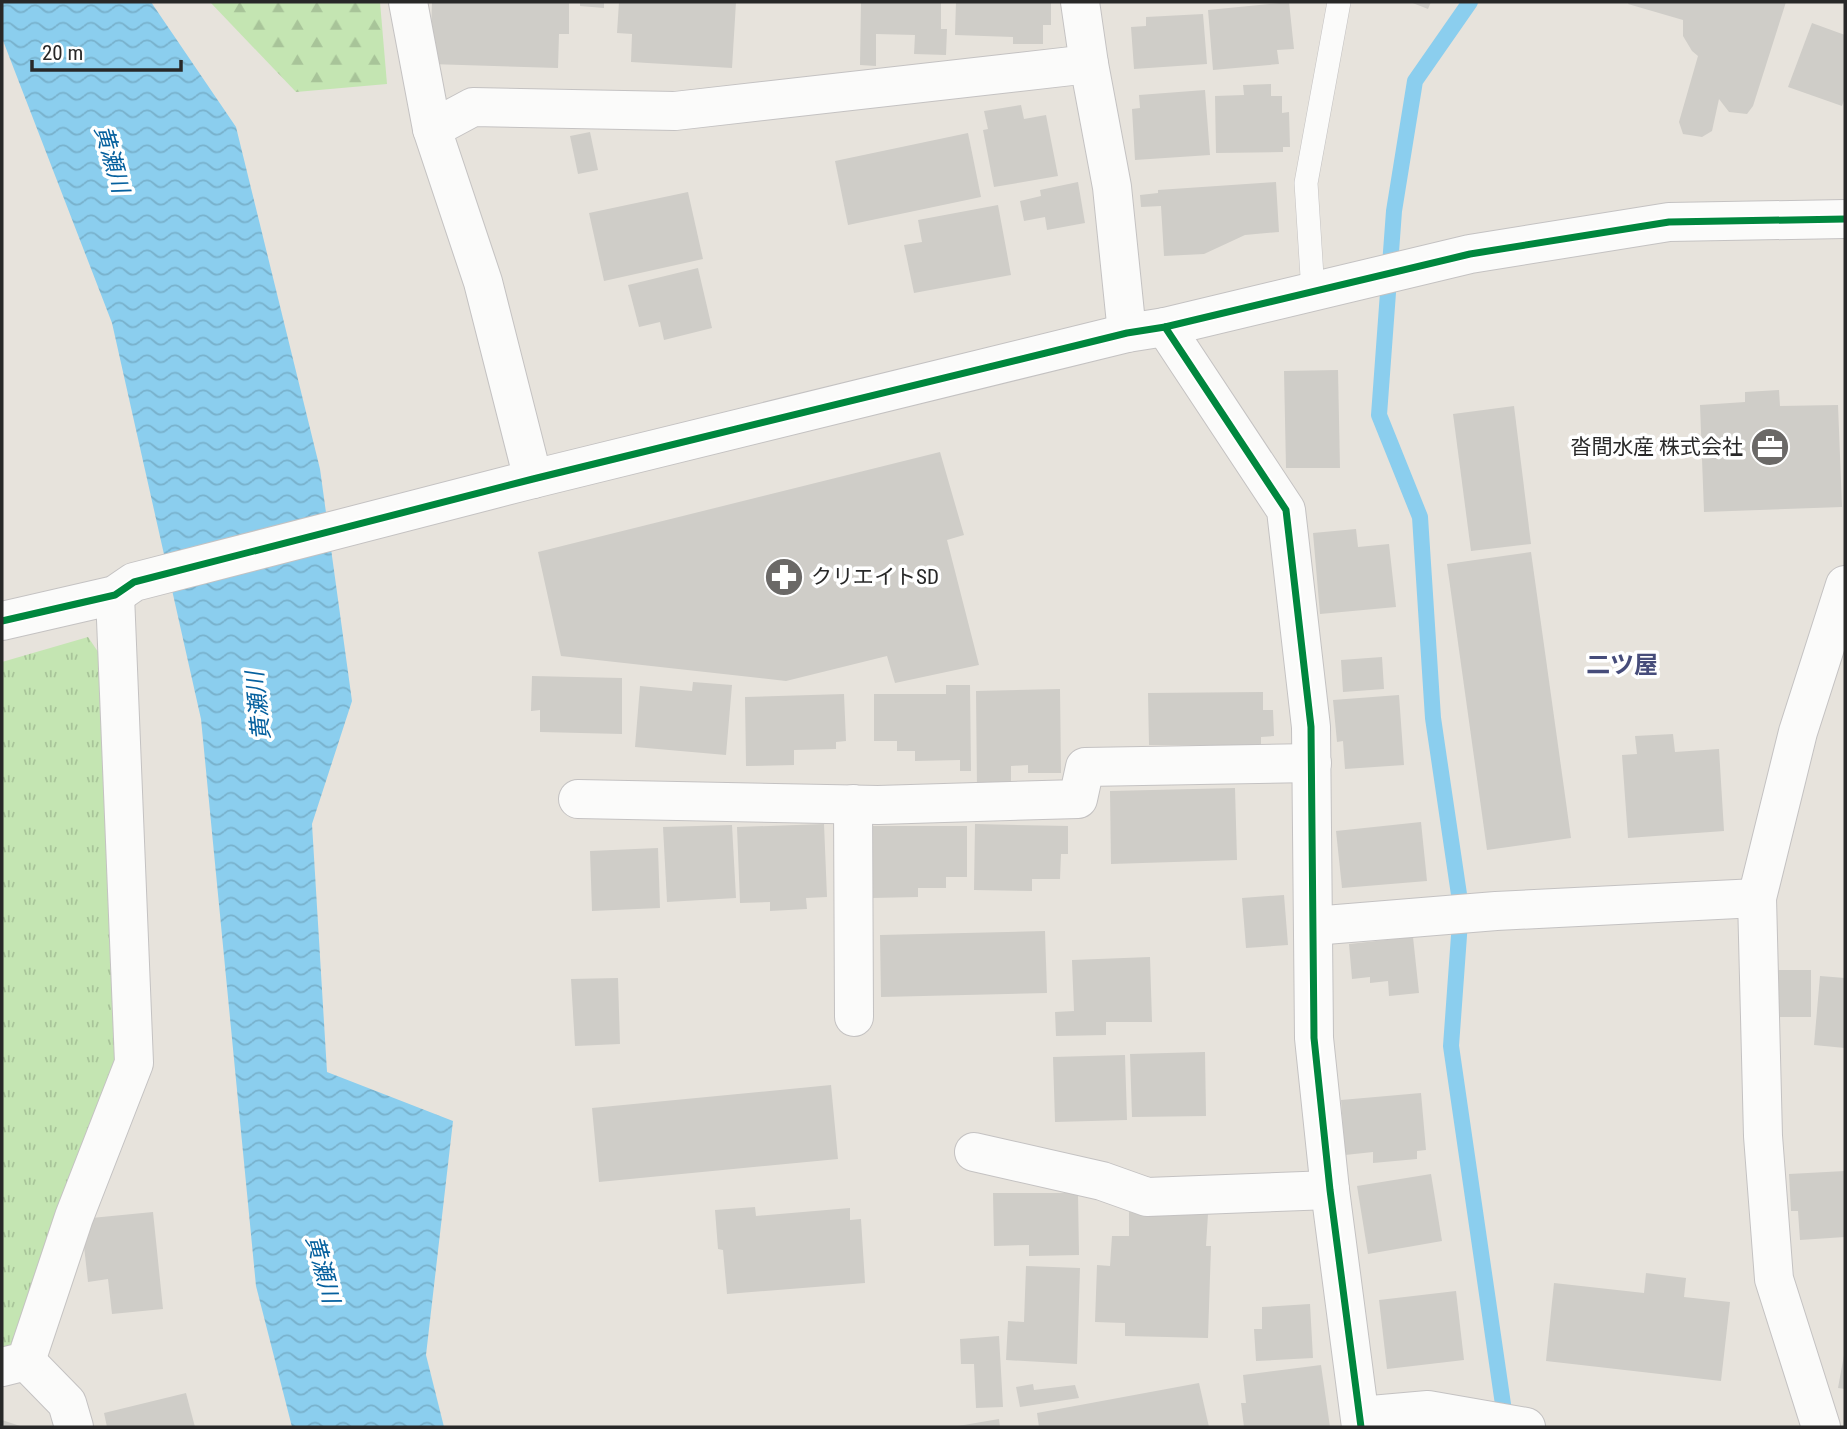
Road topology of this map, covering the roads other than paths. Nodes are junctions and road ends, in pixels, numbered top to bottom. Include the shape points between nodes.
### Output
1 (408, 2) edge
2 (1080, 2) edge
3 (1339, 2) edge
4 (1089, 64) junction
5 (432, 129) junction
6 (1845, 219) edge
7 (1313, 292) junction
8 (1165, 327) junction
9 (1127, 333) junction
10 (522, 483) junction
11 (1845, 584) edge
12 (124, 588) junction
13 (2, 621) edge
14 (1312, 763) junction
15 (578, 799) dead end
16 (853, 804) junction
17 (1757, 898) junction
18 (1313, 926) junction
19 (854, 1017) dead end
20 (974, 1152) dead end
21 (1330, 1190) junction
22 (14, 1364) edge
23 (1360, 1422) edge
24 (74, 1427) edge
25 (1526, 1427) edge
26 (1821, 1427) edge

1 - 5 street
2 - 4 street
3 - 7 lane via 1306,183
4 - 5 street via 675,111 473,107
4 - 9 street via 1112,187
5 - 10 street via 483,282
6 - 7 street via 1668,222 1470,254
7 - 8 street
8 - 9 street
8 - 14 street via 1286,510
9 - 10 street
10 - 12 street
11 - 17 street via 1798,732
12 - 13 street
12 - 22 street via 134,1063
14 - 16 street via 1085,767 1078,799
14 - 18 street
15 - 16 street
16 - 19 street
17 - 18 street
17 - 26 street via 1763,1136 1774,1279
18 - 21 street via 1314,1038
20 - 21 street via 1102,1181 1147,1197
21 - 23 street
22 - 24 street via 67,1404
23 - 25 street via 1428,1410

